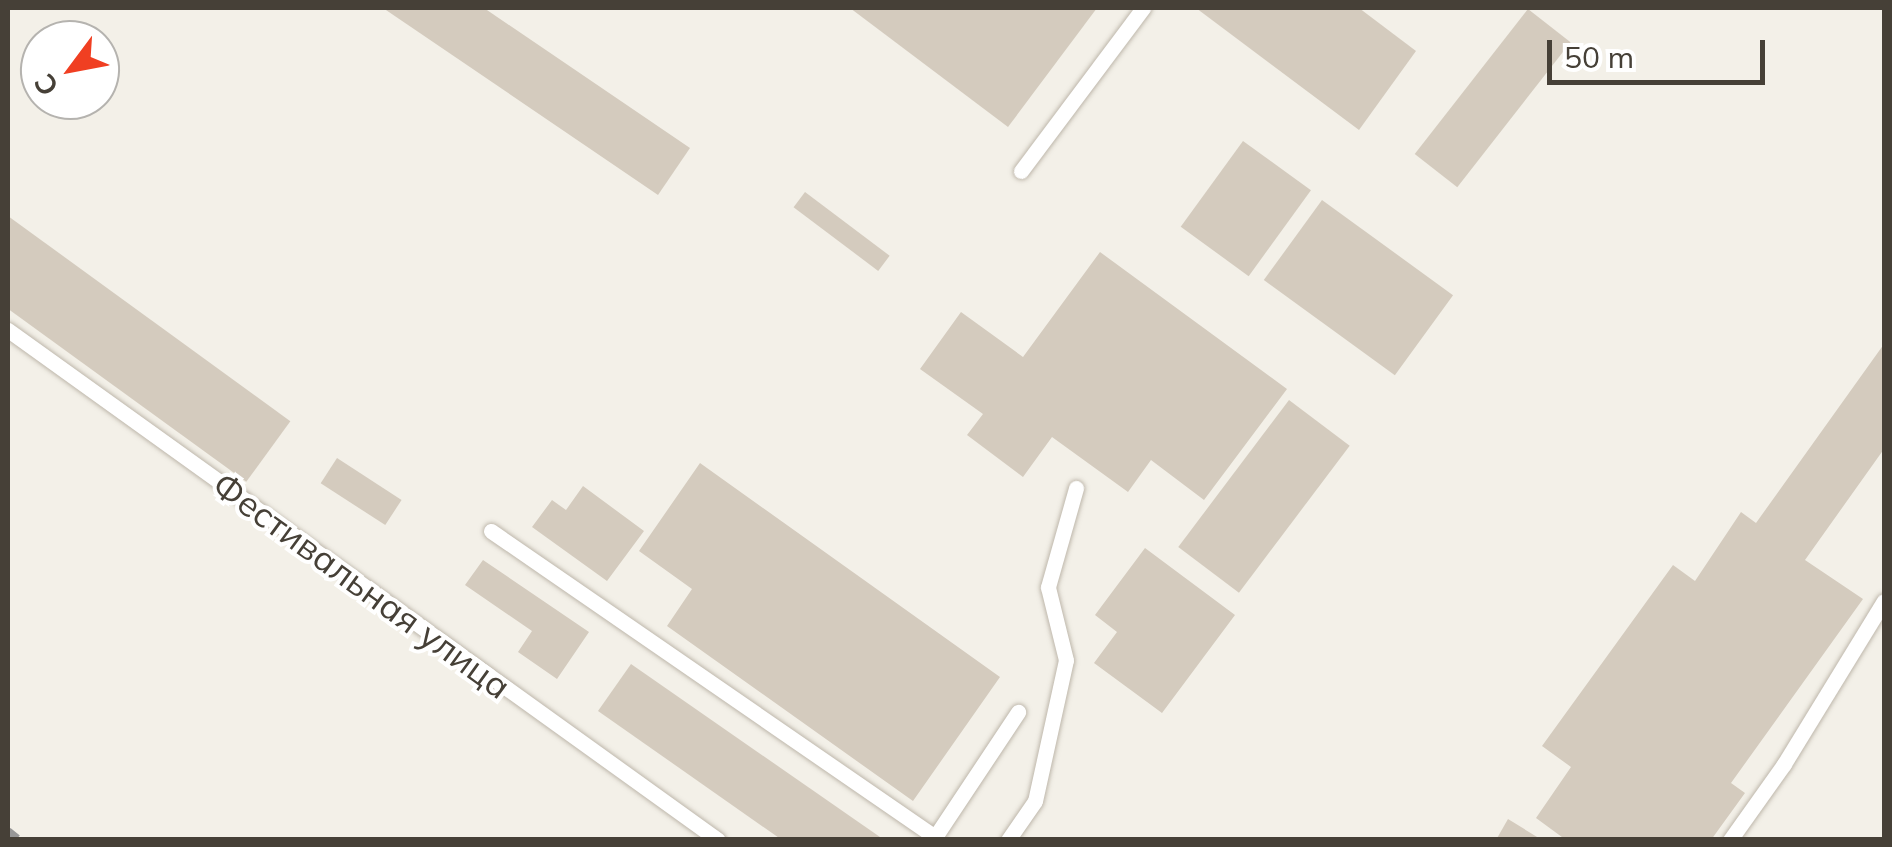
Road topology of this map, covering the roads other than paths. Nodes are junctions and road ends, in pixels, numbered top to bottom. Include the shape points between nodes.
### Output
1 (1144, 8) edge
2 (1021, 171) dead end
3 (8, 330) edge
4 (1076, 488) dead end
5 (491, 531) dead end
6 (1884, 602) edge
7 (1018, 712) dead end
8 (934, 838) edge
9 (718, 840) edge
10 (1008, 840) edge
11 (1730, 840) edge

1 - 2 lane
3 - 9 lane, Фестивальная улица
4 - 10 lane via 1048,587 1066,660 1035,801
5 - 8 lane
6 - 11 lane
7 - 8 lane

